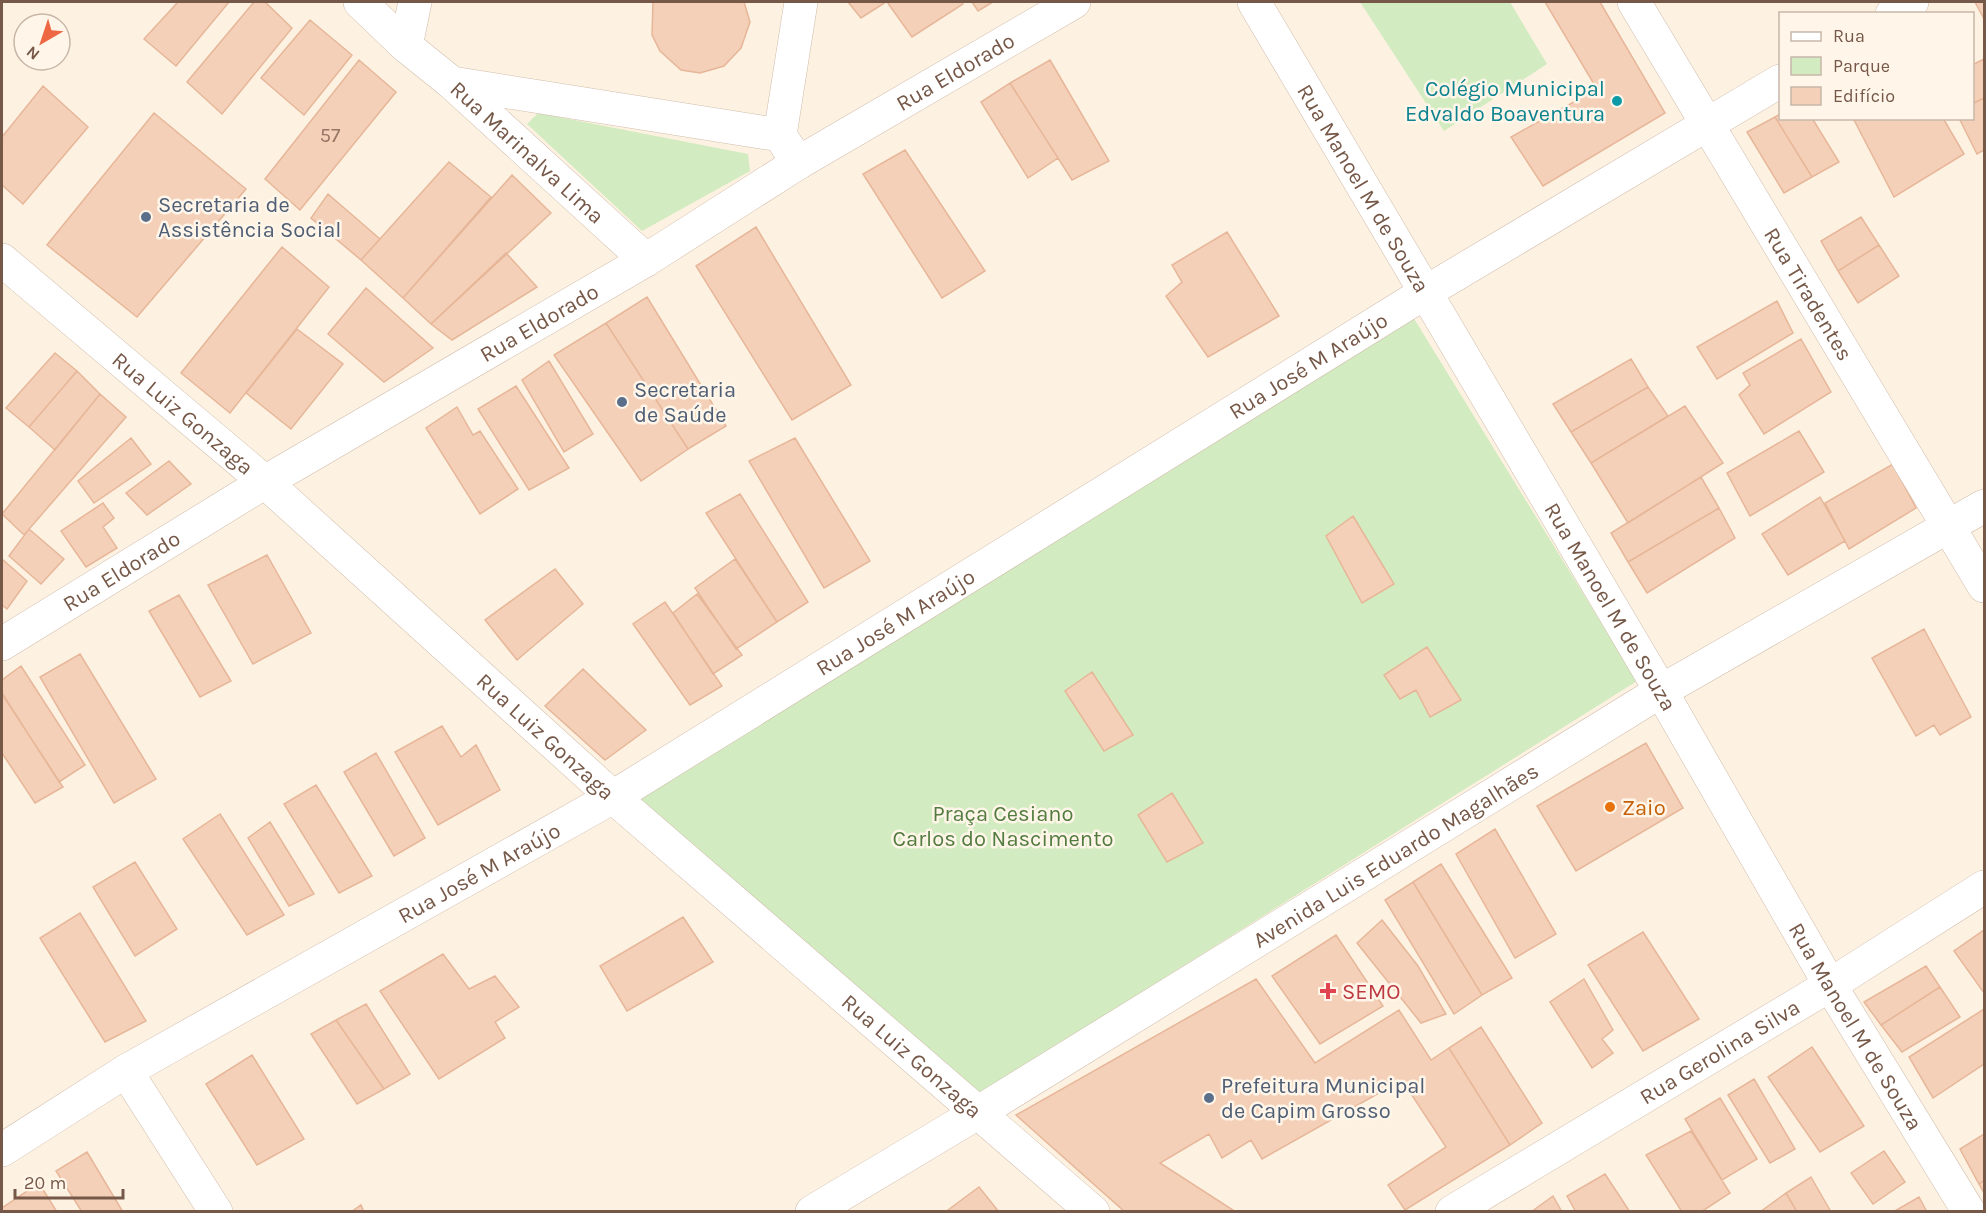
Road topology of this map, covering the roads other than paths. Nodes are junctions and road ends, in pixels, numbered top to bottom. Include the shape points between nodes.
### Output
1 (360, 2) edge
2 (415, 2) edge
3 (801, 2) edge
4 (1074, 2) edge
5 (1254, 2) edge
6 (1634, 2) edge
7 (1912, 2) edge
8 (1895, 12) edge
9 (406, 46) junction
10 (1779, 82) edge
11 (452, 83) junction
12 (1707, 126) junction
13 (780, 135) junction
14 (798, 163) junction
15 (2, 260) edge
16 (646, 260) junction
17 (1426, 292) junction
18 (265, 482) junction
19 (1984, 506) edge
20 (1948, 527) junction
21 (1984, 586) edge
22 (2, 644) edge
23 (1661, 691) junction
24 (613, 797) junction
25 (1984, 887) edge
26 (1830, 985) junction
27 (126, 1071) junction
28 (979, 1112) junction
29 (2, 1150) edge
30 (216, 1212) edge
31 (812, 1212) edge
32 (1093, 1212) edge
33 (1452, 1212) edge
34 (1969, 1212) edge

1 - 9 street, Rua Marinalva Lima
2 - 9 street
3 - 13 street
4 - 14 street, Rua Eldorado
5 - 17 street, Rua Manoel M de Souza
6 - 12 street, Rua Tiradentes
7 - 8 street
9 - 11 street, Rua Marinalva Lima
10 - 12 street, Rua José M Araújo
11 - 13 street
11 - 16 street, Rua Marinalva Lima
12 - 17 street, Rua José M Araújo
12 - 20 street, Rua Tiradentes
13 - 14 street
14 - 16 street, Rua Eldorado
15 - 18 street, Rua Luiz Gonzaga
16 - 18 street, Rua Eldorado
17 - 23 street, Rua Manoel M de Souza
17 - 24 street, Rua José M Araújo
18 - 22 street, Rua Eldorado
18 - 24 street, Rua Luiz Gonzaga
19 - 20 street, Avenida Luis Eduardo Magalhães
20 - 21 street, Rua Tiradentes
20 - 23 street, Avenida Luis Eduardo Magalhães
23 - 26 street, Rua Manoel M de Souza
23 - 28 street, Avenida Luis Eduardo Magalhães
24 - 27 street, Rua José M Araújo
24 - 28 street, Rua Luiz Gonzaga
25 - 26 street, Rua Gerolina Silva
26 - 33 street, Rua Gerolina Silva
26 - 34 street, Rua Manoel M de Souza
27 - 29 street, Rua José M Araújo
27 - 30 street
28 - 31 street, Avenida Luis Eduardo Magalhães
28 - 32 street, Rua Luiz Gonzaga

